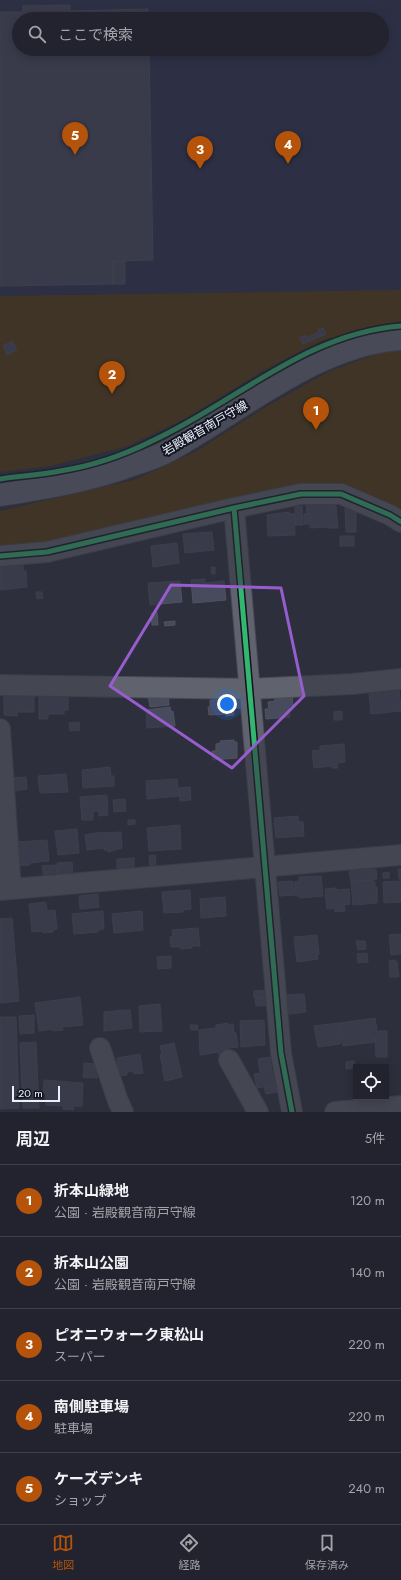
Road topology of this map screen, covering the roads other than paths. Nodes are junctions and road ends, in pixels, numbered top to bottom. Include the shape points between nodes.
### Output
1 (401, 339) edge
2 (0, 495) edge
3 (234, 508) junction
4 (401, 522) edge
5 (0, 556) edge
6 (401, 679) edge
7 (0, 685) edge
8 (250, 689) junction
9 (0, 729) edge
10 (401, 855) edge
11 (266, 866) junction
12 (6, 889) edge
13 (100, 1048) dead end
14 (229, 1060) dead end
15 (401, 1106) edge
16 (123, 1112) edge
17 (258, 1112) edge
18 (292, 1112) edge
19 (335, 1112) edge

1 - 2 main road, 岩殿観音南戸守線 via 373,343 333,355 288,378 171,450 142,462 72,483
3 - 4 street via 301,494 340,494
3 - 5 street via 47,552
3 - 8 street
6 - 8 street
7 - 8 street
8 - 11 street
9 - 12 street
10 - 11 street
11 - 12 street
11 - 18 street via 281,1053
13 - 16 street
14 - 17 street
15 - 19 street

